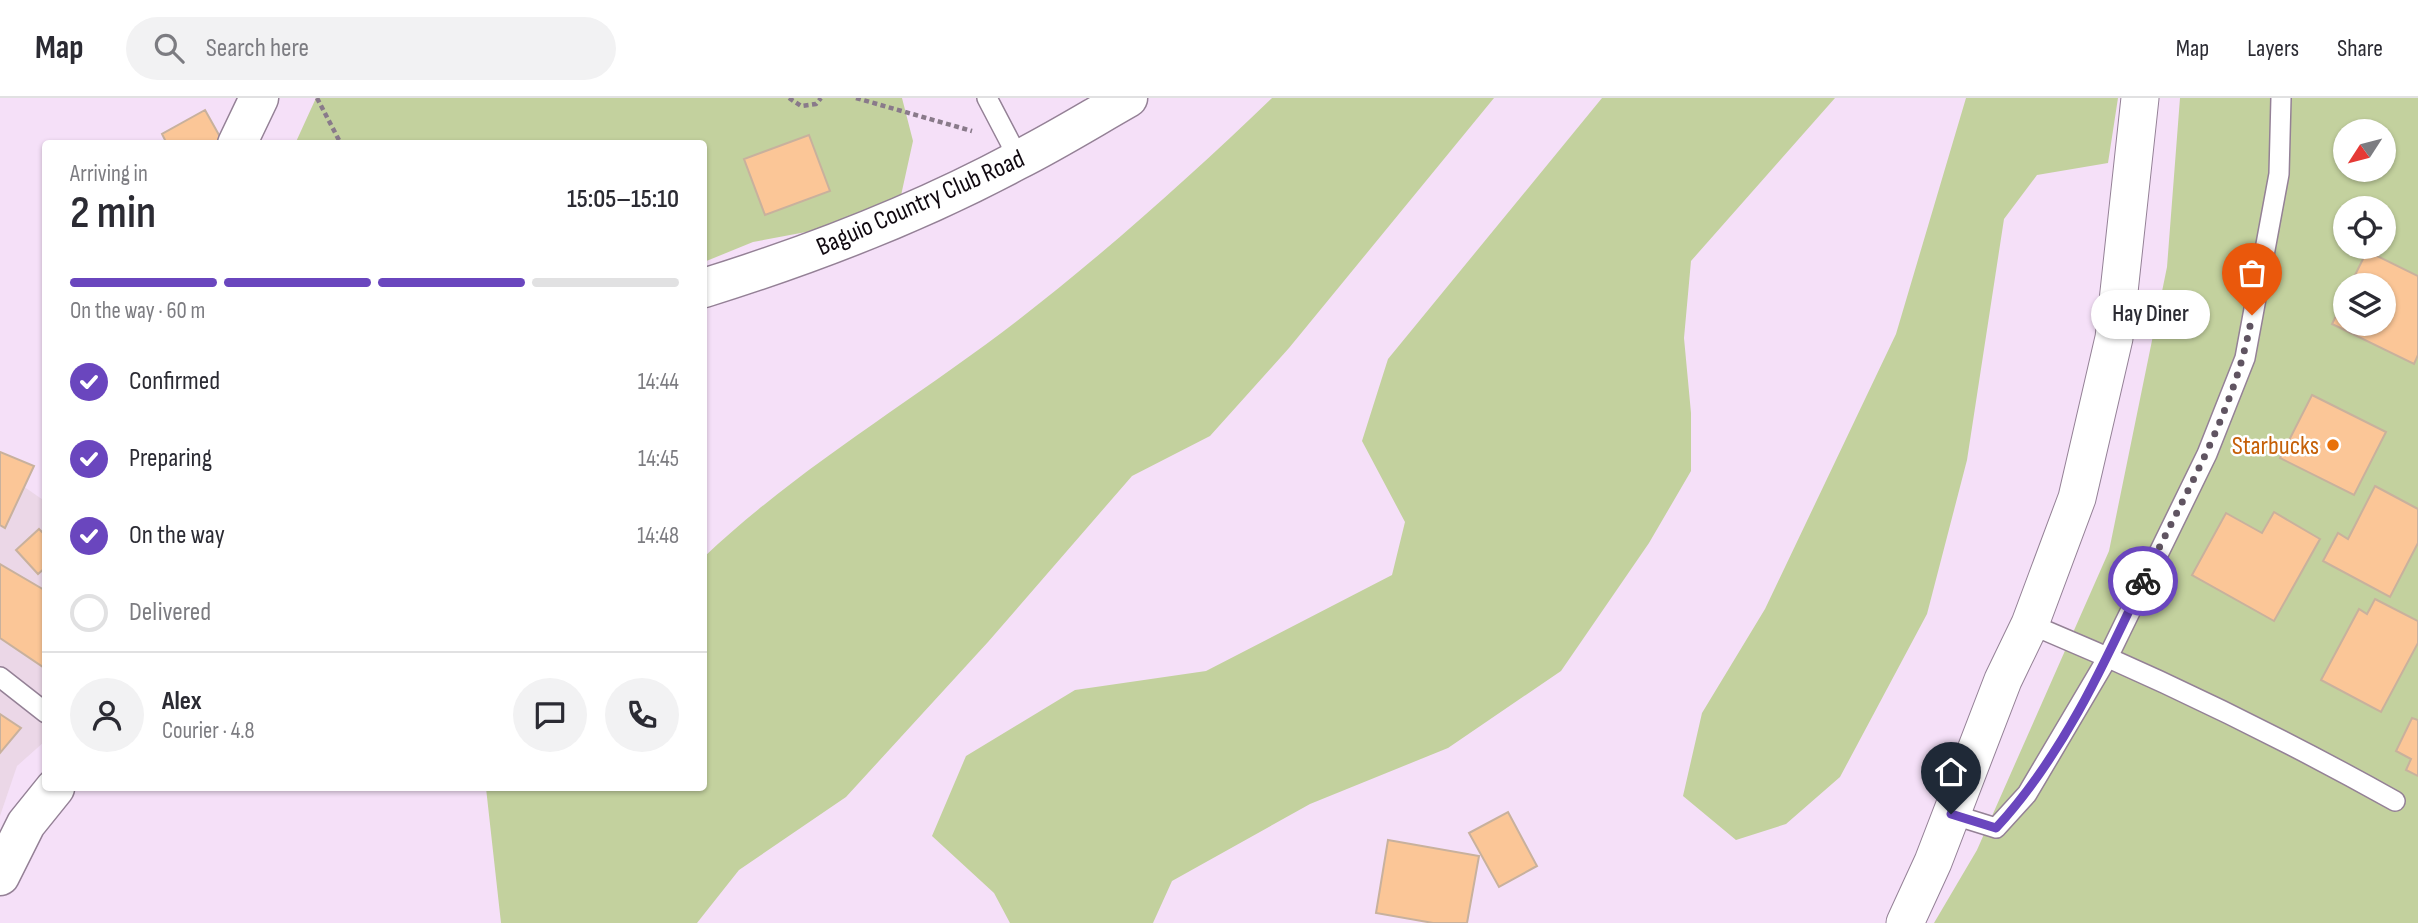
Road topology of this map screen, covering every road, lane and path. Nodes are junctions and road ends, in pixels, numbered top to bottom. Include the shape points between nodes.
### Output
1 (260, 98) edge
2 (317, 98) edge
3 (789, 98) edge
4 (821, 98) edge
5 (856, 98) edge
6 (987, 98) edge
7 (1128, 98) edge
8 (2140, 98) edge
9 (2281, 98) edge
10 (239, 140) edge
11 (339, 140) edge
12 (1013, 152) junction
13 (707, 287) edge
14 (2030, 624) junction
15 (2108, 657) junction
16 (0, 677) edge
17 (21, 695) junction
18 (42, 710) edge
19 (42, 724) edge
20 (53, 791) edge
21 (2395, 802) dead end
22 (1951, 814) junction
23 (0, 876) edge
24 (1905, 923) edge

1 - 10 street
2 - 11 path
3 - 4 path via 801,106 816,104
5 - 12 path
6 - 12 lane
7 - 12 street, Baguio Country Club Road
8 - 14 street via 2114,338 2077,498
9 - 15 lane via 2278,174 2245,358 2207,454
12 - 13 street, Baguio Country Club Road via 932,202 784,263
14 - 15 lane
14 - 22 street
15 - 21 lane via 2293,744
15 - 22 lane via 2027,794 1996,828
16 - 17 lane
17 - 18 lane
17 - 19 lane
20 - 23 street via 26,824
22 - 24 street

